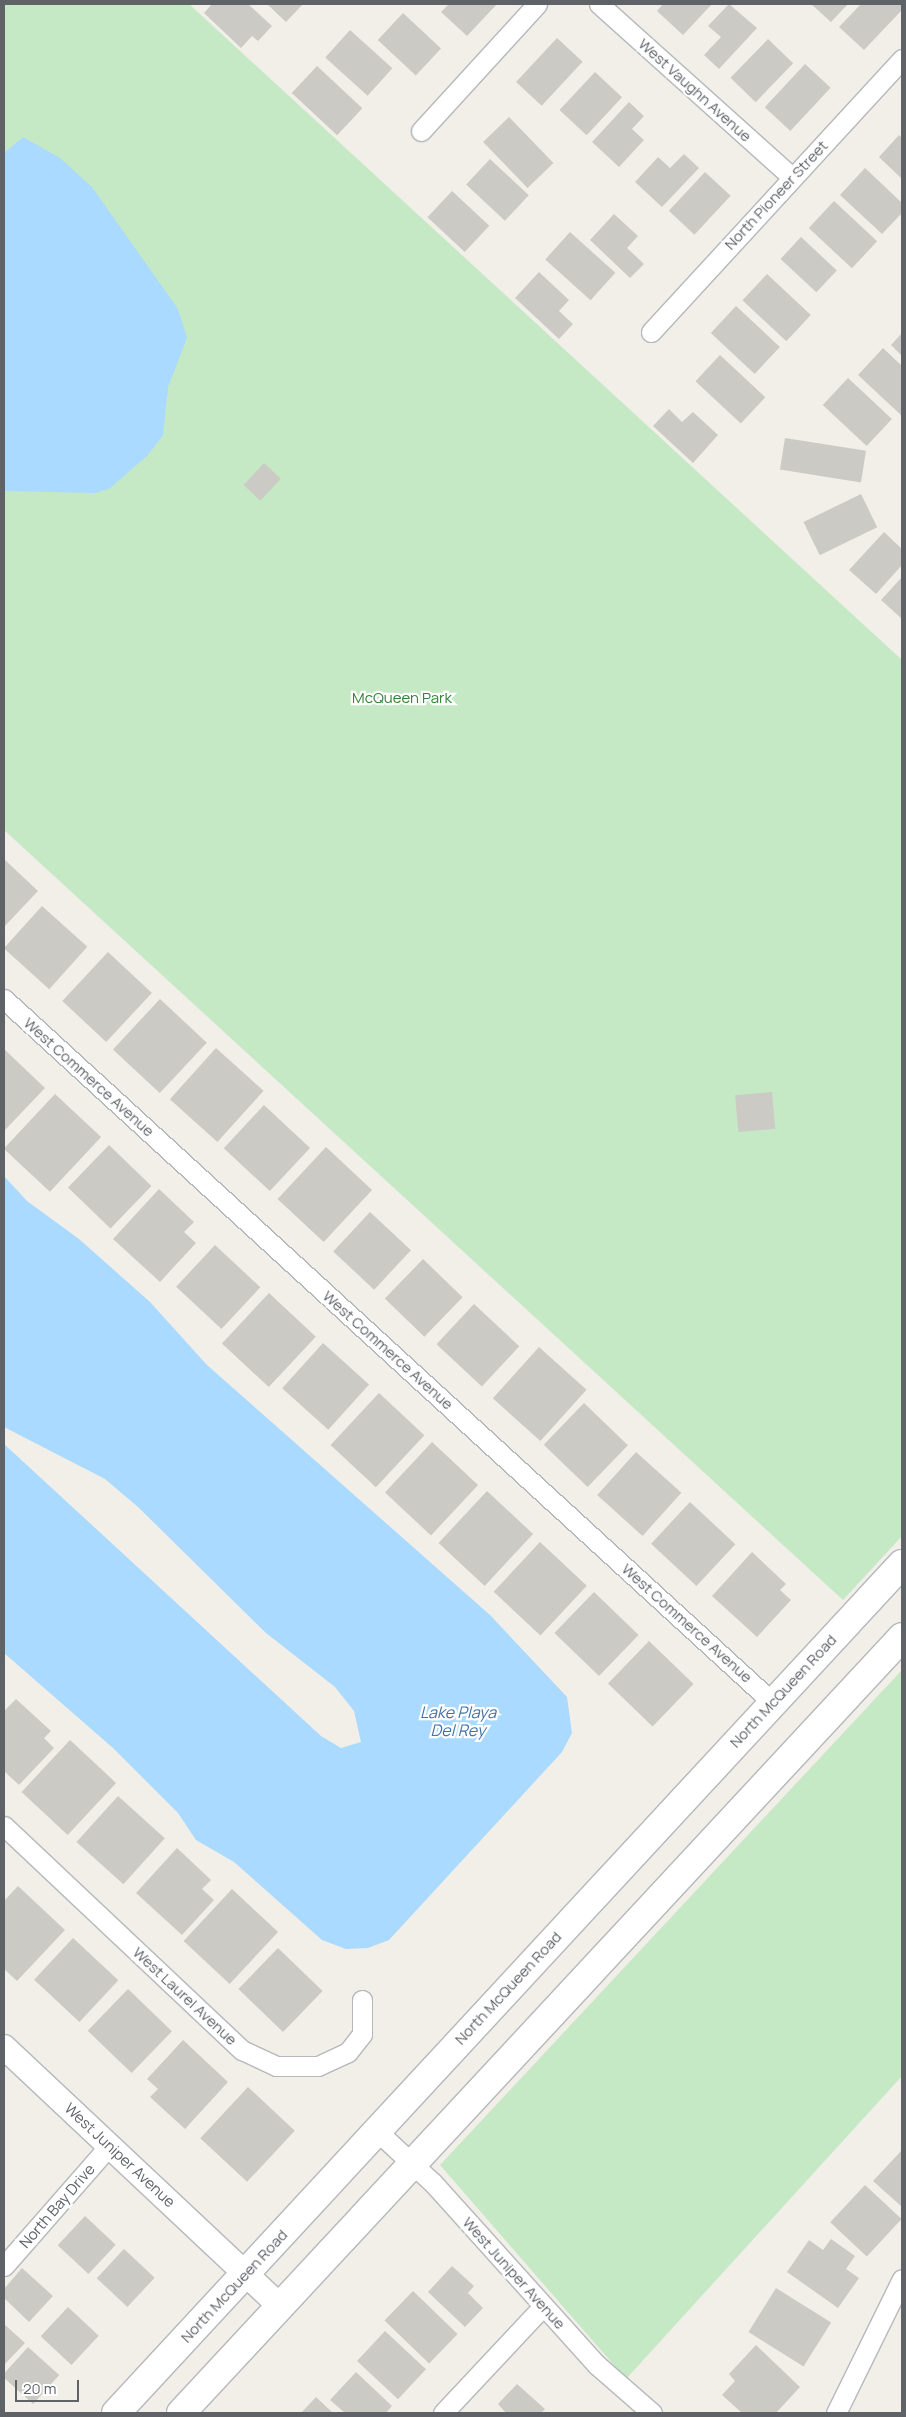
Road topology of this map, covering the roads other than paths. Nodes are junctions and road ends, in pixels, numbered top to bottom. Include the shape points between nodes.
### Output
1 (537, 4) edge
2 (599, 4) edge
3 (902, 59) edge
4 (421, 132) dead end
5 (792, 177) junction
6 (651, 332) dead end
7 (4, 999) edge
8 (902, 1564) edge
9 (902, 1637) edge
10 (772, 1702) junction
11 (4, 1826) edge
12 (362, 2000) dead end
13 (4, 2047) edge
14 (377, 2131) junction
15 (110, 2145) junction
16 (412, 2165) junction
17 (4, 2266) edge
18 (246, 2273) junction
19 (902, 2278) edge
20 (280, 2306) junction
21 (543, 2306) junction
22 (116, 2413) edge
23 (181, 2413) edge
24 (443, 2413) edge
25 (652, 2413) edge
26 (836, 2413) edge

1 - 4 street
2 - 5 street, West Vaughn Avenue
3 - 5 street, North Pioneer Street
5 - 6 street, North Pioneer Street
7 - 10 street, West Commerce Avenue
8 - 10 main road, North McQueen Road
9 - 16 main road
10 - 14 main road, North McQueen Road
11 - 12 street, West Laurel Avenue via 242,2050 276,2066 318,2066 348,2052 362,2034
13 - 15 street, West Juniper Avenue
14 - 16 street, West Juniper Avenue
14 - 18 main road, North McQueen Road
15 - 17 street, North Bay Drive
15 - 18 street, West Juniper Avenue
16 - 20 main road
16 - 21 street, West Juniper Avenue
18 - 20 street, West Juniper Avenue
18 - 22 main road, North McQueen Road
19 - 26 street
20 - 23 main road
21 - 24 street
21 - 25 street, West Juniper Avenue via 597,2365

